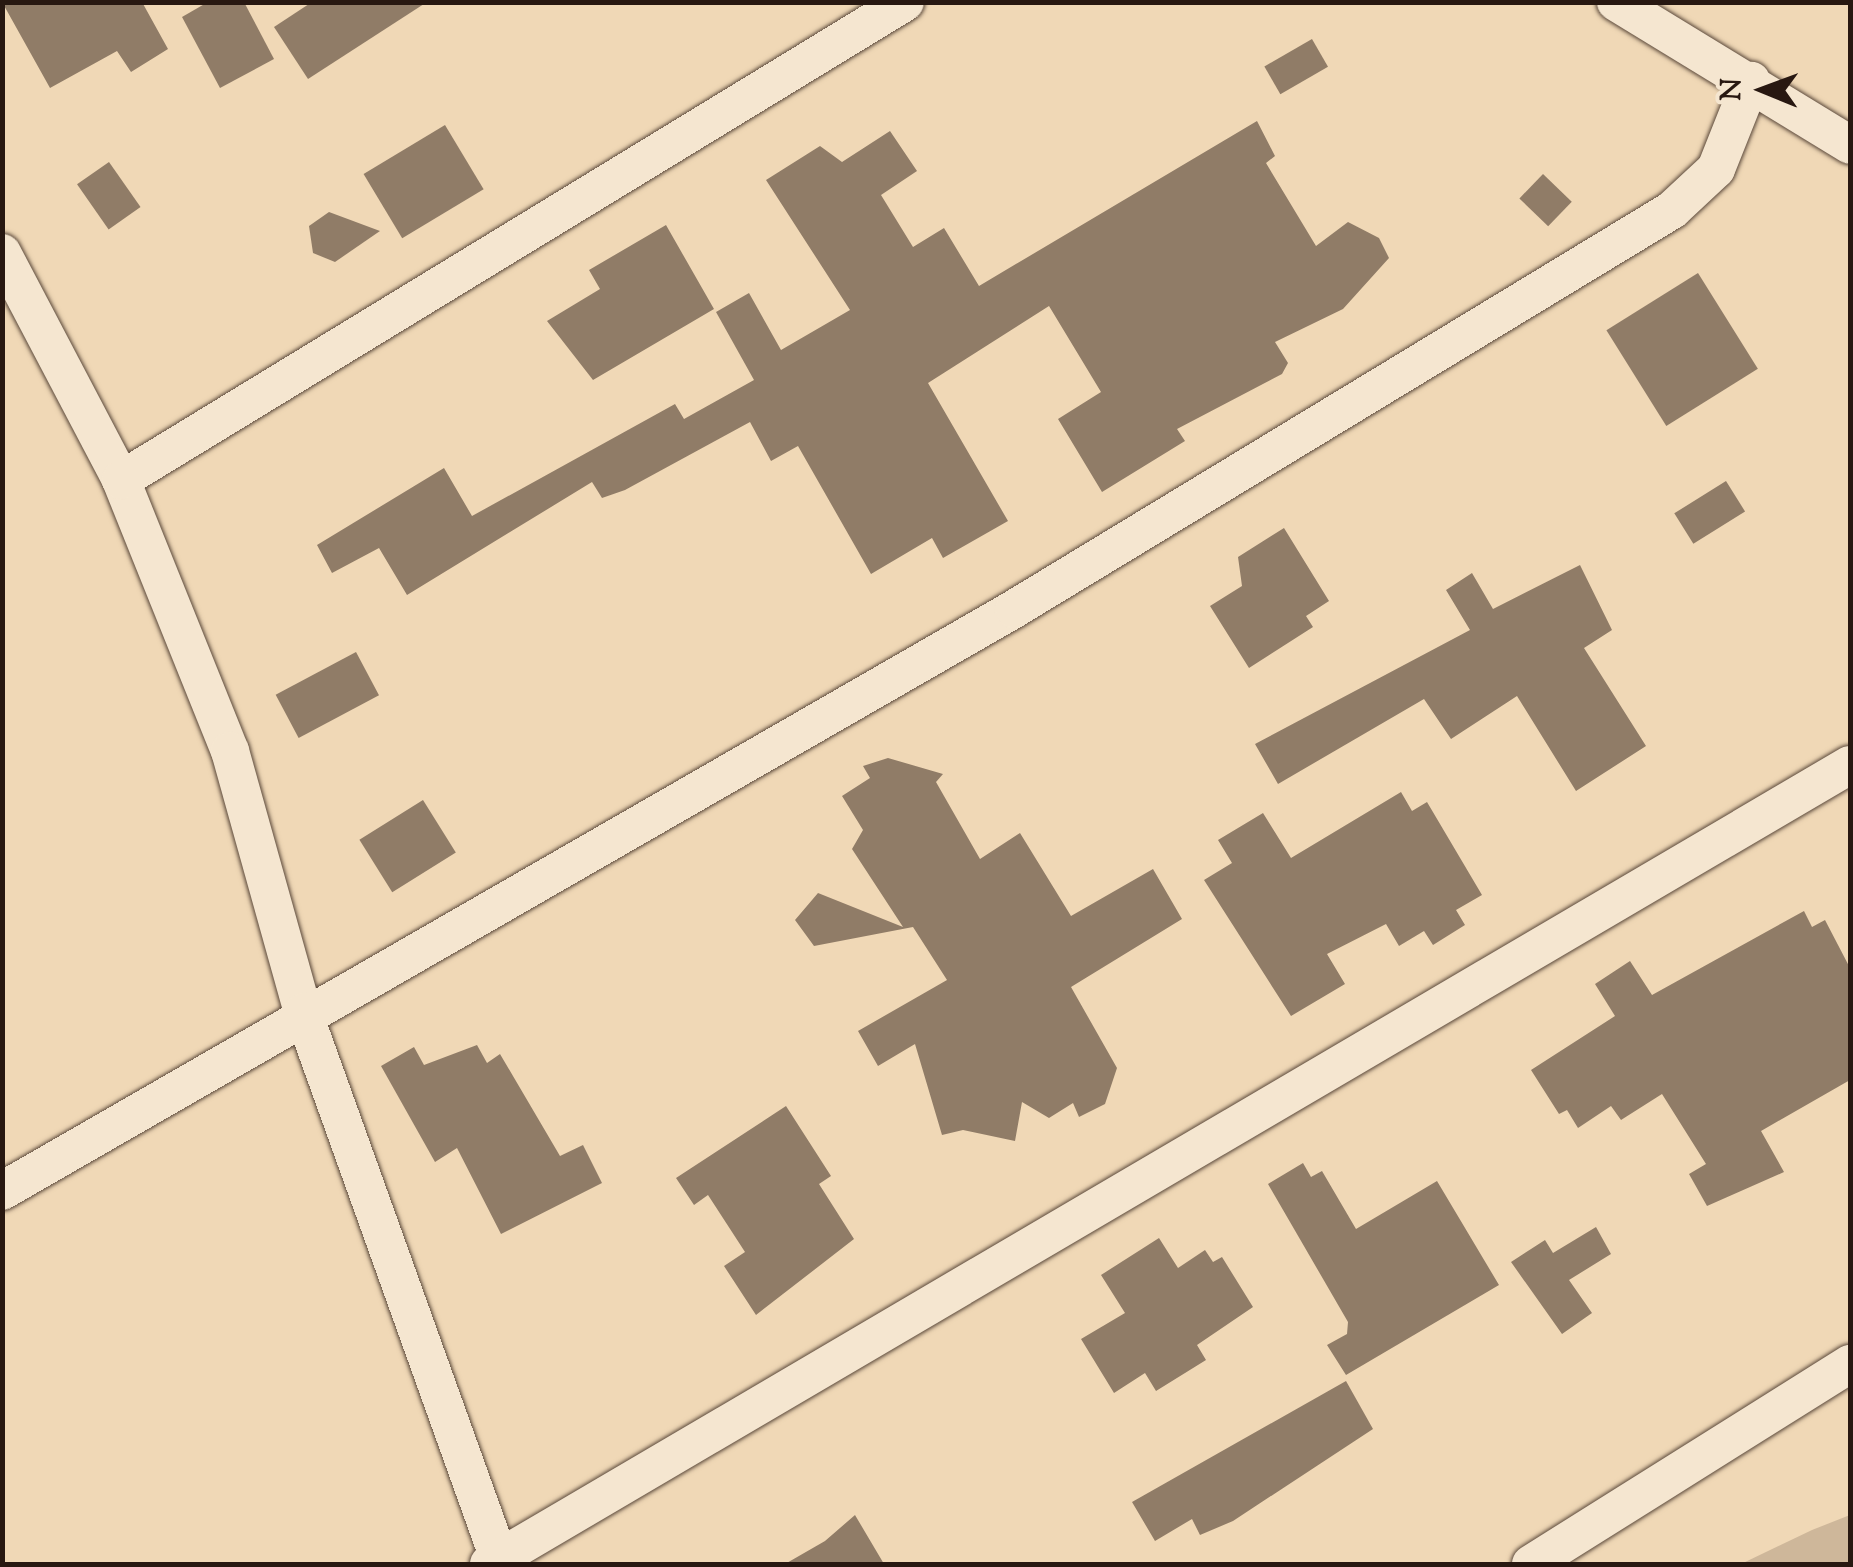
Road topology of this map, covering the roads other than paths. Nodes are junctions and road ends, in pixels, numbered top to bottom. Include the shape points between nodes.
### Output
1 (904, 2) edge
2 (1616, 2) edge
3 (1751, 81) junction
4 (1850, 145) edge
5 (2, 253) edge
6 (122, 480) junction
7 (1850, 766) edge
8 (302, 1012) junction
9 (2, 1191) edge
10 (1850, 1364) edge
11 (496, 1563) edge
12 (1530, 1564) edge

1 - 6 street
2 - 3 street
3 - 4 street
3 - 8 street via 1716,169 1672,210 1014,609
5 - 6 street
6 - 8 street via 230,751
7 - 11 street
8 - 9 street
8 - 11 street
10 - 12 street

